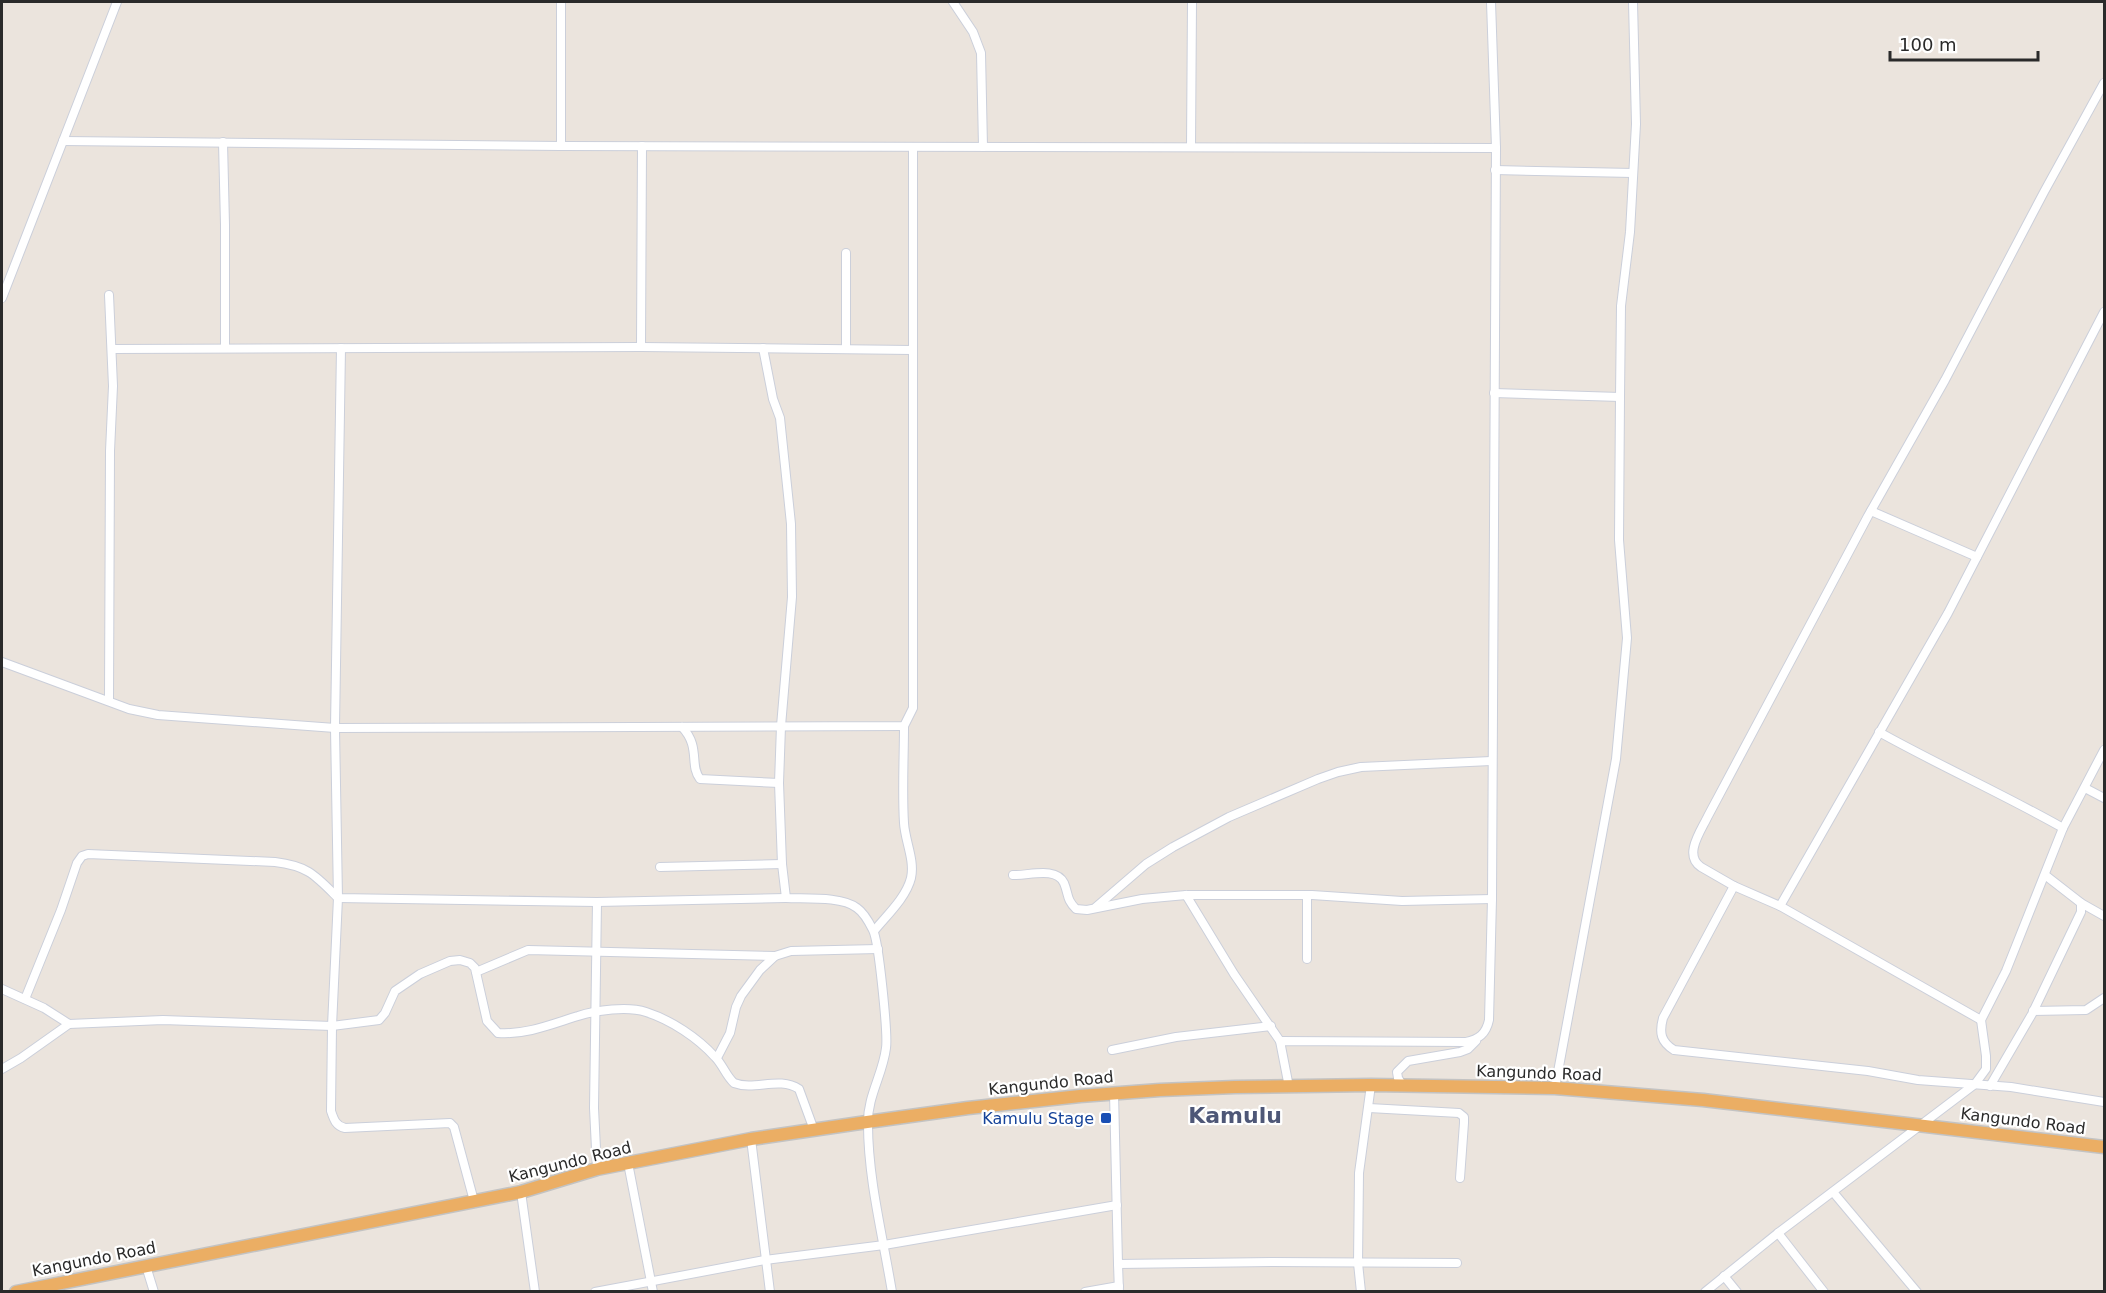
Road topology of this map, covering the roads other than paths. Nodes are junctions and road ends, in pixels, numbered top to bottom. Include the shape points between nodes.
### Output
1 (117, 2) edge
2 (561, 2) edge
3 (953, 2) edge
4 (1191, 2) edge
5 (1491, 2) edge
6 (1633, 2) edge
7 (2104, 83) edge
8 (63, 141) junction
9 (223, 142) junction
10 (561, 146) junction
11 (642, 146) junction
12 (913, 147) junction
13 (982, 147) junction
14 (1191, 147) junction
15 (1496, 148) junction
16 (1495, 170) junction
17 (1633, 173) junction
18 (846, 253) dead end
19 (109, 295) dead end
20 (2, 298) edge
21 (2104, 312) edge
22 (641, 347) junction
23 (111, 348) junction
24 (225, 348) junction
25 (341, 348) junction
26 (762, 348) junction
27 (846, 349) junction
28 (912, 350) junction
29 (1494, 393) junction
30 (1620, 397) junction
31 (1871, 511) junction
32 (1977, 556) junction
33 (2, 662) edge
34 (109, 701) junction
35 (781, 726) junction
36 (904, 726) junction
37 (682, 727) junction
38 (335, 728) junction
39 (1879, 732) junction
40 (2104, 750) edge
41 (1491, 761) junction
42 (779, 783) junction
43 (2085, 788) junction
44 (2104, 798) edge
45 (2063, 828) junction
46 (782, 864) junction
47 (660, 867) dead end
48 (1013, 875) dead end
49 (2045, 875) junction
50 (1734, 886) junction
51 (1186, 895) junction
52 (1307, 895) junction
53 (338, 898) junction
54 (786, 898) junction
55 (1492, 899) junction
56 (597, 902) junction
57 (2081, 903) junction
58 (1780, 906) junction
59 (1096, 908) junction
60 (2104, 916) edge
61 (874, 931) junction
62 (878, 949) junction
63 (596, 952) junction
64 (775, 956) junction
65 (1307, 959) dead end
66 (476, 972) junction
67 (2, 989) edge
68 (2104, 998) edge
69 (25, 999) junction
70 (596, 1011) junction
71 (2033, 1011) junction
72 (1981, 1020) junction
73 (69, 1024) junction
74 (332, 1026) junction
75 (1270, 1026) junction
76 (1477, 1040) junction
77 (1280, 1041) junction
78 (1112, 1050) dead end
79 (717, 1058) junction
80 (2, 1069) edge
81 (1975, 1084) junction
82 (1371, 1085) junction
83 (1403, 1086) junction
84 (1990, 1086) junction
85 (1289, 1087) junction
86 (1555, 1088) junction
87 (1114, 1093) junction
88 (2104, 1102) edge
89 (1369, 1108) junction
90 (867, 1122) junction
91 (1920, 1125) junction
92 (814, 1130) junction
93 (751, 1139) junction
94 (2104, 1147) edge
95 (628, 1163) junction
96 (597, 1168) junction
97 (1460, 1178) dead end
98 (521, 1192) junction
99 (1833, 1192) junction
100 (474, 1201) junction
101 (1117, 1205) junction
102 (1778, 1233) junction
103 (884, 1245) junction
104 (765, 1260) junction
105 (1358, 1263) junction
106 (1457, 1263) dead end
107 (1118, 1264) junction
108 (146, 1266) junction
109 (1724, 1276) junction
110 (652, 1282) junction
111 (1119, 1289) edge
112 (16, 1292) edge
113 (154, 1292) edge
114 (535, 1292) edge
115 (595, 1292) edge
116 (653, 1292) edge
117 (770, 1292) edge
118 (892, 1292) edge
119 (1085, 1292) edge
120 (1361, 1292) edge
121 (1705, 1292) edge
122 (1737, 1292) edge
123 (1824, 1292) edge
124 (1917, 1292) edge

1 - 8 street
2 - 10 street
3 - 13 street via 978,40 981,53
4 - 14 street
5 - 15 street
6 - 17 street
7 - 31 street
8 - 9 street
8 - 20 street
9 - 10 street
9 - 24 street
10 - 11 street
11 - 12 street
11 - 22 street
12 - 13 street
12 - 28 street
13 - 14 street
14 - 15 street
15 - 16 street
16 - 17 street
16 - 29 street
17 - 30 street via 1621,306
18 - 27 street
19 - 23 street
21 - 32 street
22 - 25 street
22 - 26 street
23 - 24 street
23 - 34 street
24 - 25 street
25 - 38 street
26 - 27 street
26 - 35 street via 780,418 791,524 792,597
27 - 28 street
28 - 36 street via 913,708
29 - 30 street
29 - 41 street
30 - 86 street via 1619,540 1627,639 1616,759
31 - 32 street
31 - 50 street via 1693,850 1696,864
32 - 39 street
33 - 34 street
34 - 38 street via 158,715
35 - 36 street
35 - 37 street
35 - 42 street
36 - 61 street via 903,806 910,878
37 - 38 street
37 - 42 street via 694,744 700,779
38 - 53 street
39 - 45 street
39 - 58 street
40 - 43 street
41 - 55 street
41 - 59 street via 1360,768 1318,779 1229,817 1173,847 1146,864
42 - 46 street
43 - 44 street
43 - 45 street
45 - 49 street
46 - 47 street
46 - 54 street
48 - 59 street via 1057,876 1076,909
49 - 57 street
49 - 72 street via 2006,971
50 - 58 street
50 - 81 street via 1663,1018 1660,1030 1667,1046 1674,1050
51 - 52 street
51 - 59 street
51 - 75 street
52 - 55 street via 1402,901
52 - 65 street
53 - 56 street
53 - 69 street via 310,872 295,865 88,854 77,863
53 - 74 street
54 - 56 street
54 - 61 street via 852,905
55 - 76 street via 1489,1020
56 - 63 street
57 - 60 street
57 - 71 street via 2079,919
58 - 72 street
61 - 62 street
62 - 64 street via 791,951
62 - 90 street via 887,1046
63 - 64 street
63 - 66 street via 528,950
63 - 70 street
64 - 79 street via 741,996
66 - 70 street via 487,1021 498,1033 528,1031
66 - 74 street via 470,963 450,961 395,991 379,1020
67 - 69 street
68 - 71 street via 2086,1010
69 - 73 street
70 - 79 street via 645,1011 684,1031
70 - 96 street
71 - 84 street
72 - 81 street via 1986,1069
73 - 74 street via 163,1020
73 - 80 street
74 - 100 street via 331,1112 335,1123 345,1128 450,1123
75 - 77 street
75 - 78 street via 1176,1037
76 - 77 street
76 - 83 street via 1460,1052 1408,1061 1397,1072
77 - 85 street
79 - 92 street via 738,1085 785,1083 800,1089
81 - 84 street
81 - 91 street
82 - 83 highway, Kangundo Road
82 - 85 highway, Kangundo Road
82 - 89 street
83 - 86 highway, Kangundo Road
84 - 88 street
85 - 87 highway, Kangundo Road
86 - 91 highway, Kangundo Road
87 - 90 highway, Kangundo Road
87 - 101 street
89 - 97 street via 1459,1113 1464,1117
89 - 105 street via 1359,1173
90 - 92 highway, Kangundo Road
90 - 103 street
91 - 94 highway, Kangundo Road
91 - 99 street
92 - 93 highway, Kangundo Road
93 - 95 highway, Kangundo Road
93 - 104 street
95 - 96 highway, Kangundo Road
95 - 110 street
96 - 98 highway, Kangundo Road
98 - 100 highway, Kangundo Road
98 - 114 street
99 - 102 street
99 - 124 street
100 - 108 highway, Kangundo Road
101 - 103 street
101 - 107 street
102 - 109 street
102 - 123 street
103 - 104 street
103 - 118 street
104 - 110 street
104 - 117 street
105 - 106 street
105 - 107 street
105 - 120 street
107 - 111 street
108 - 112 highway, Kangundo Road
108 - 113 street
109 - 121 street
109 - 122 street
110 - 115 street
110 - 116 street
111 - 119 street

